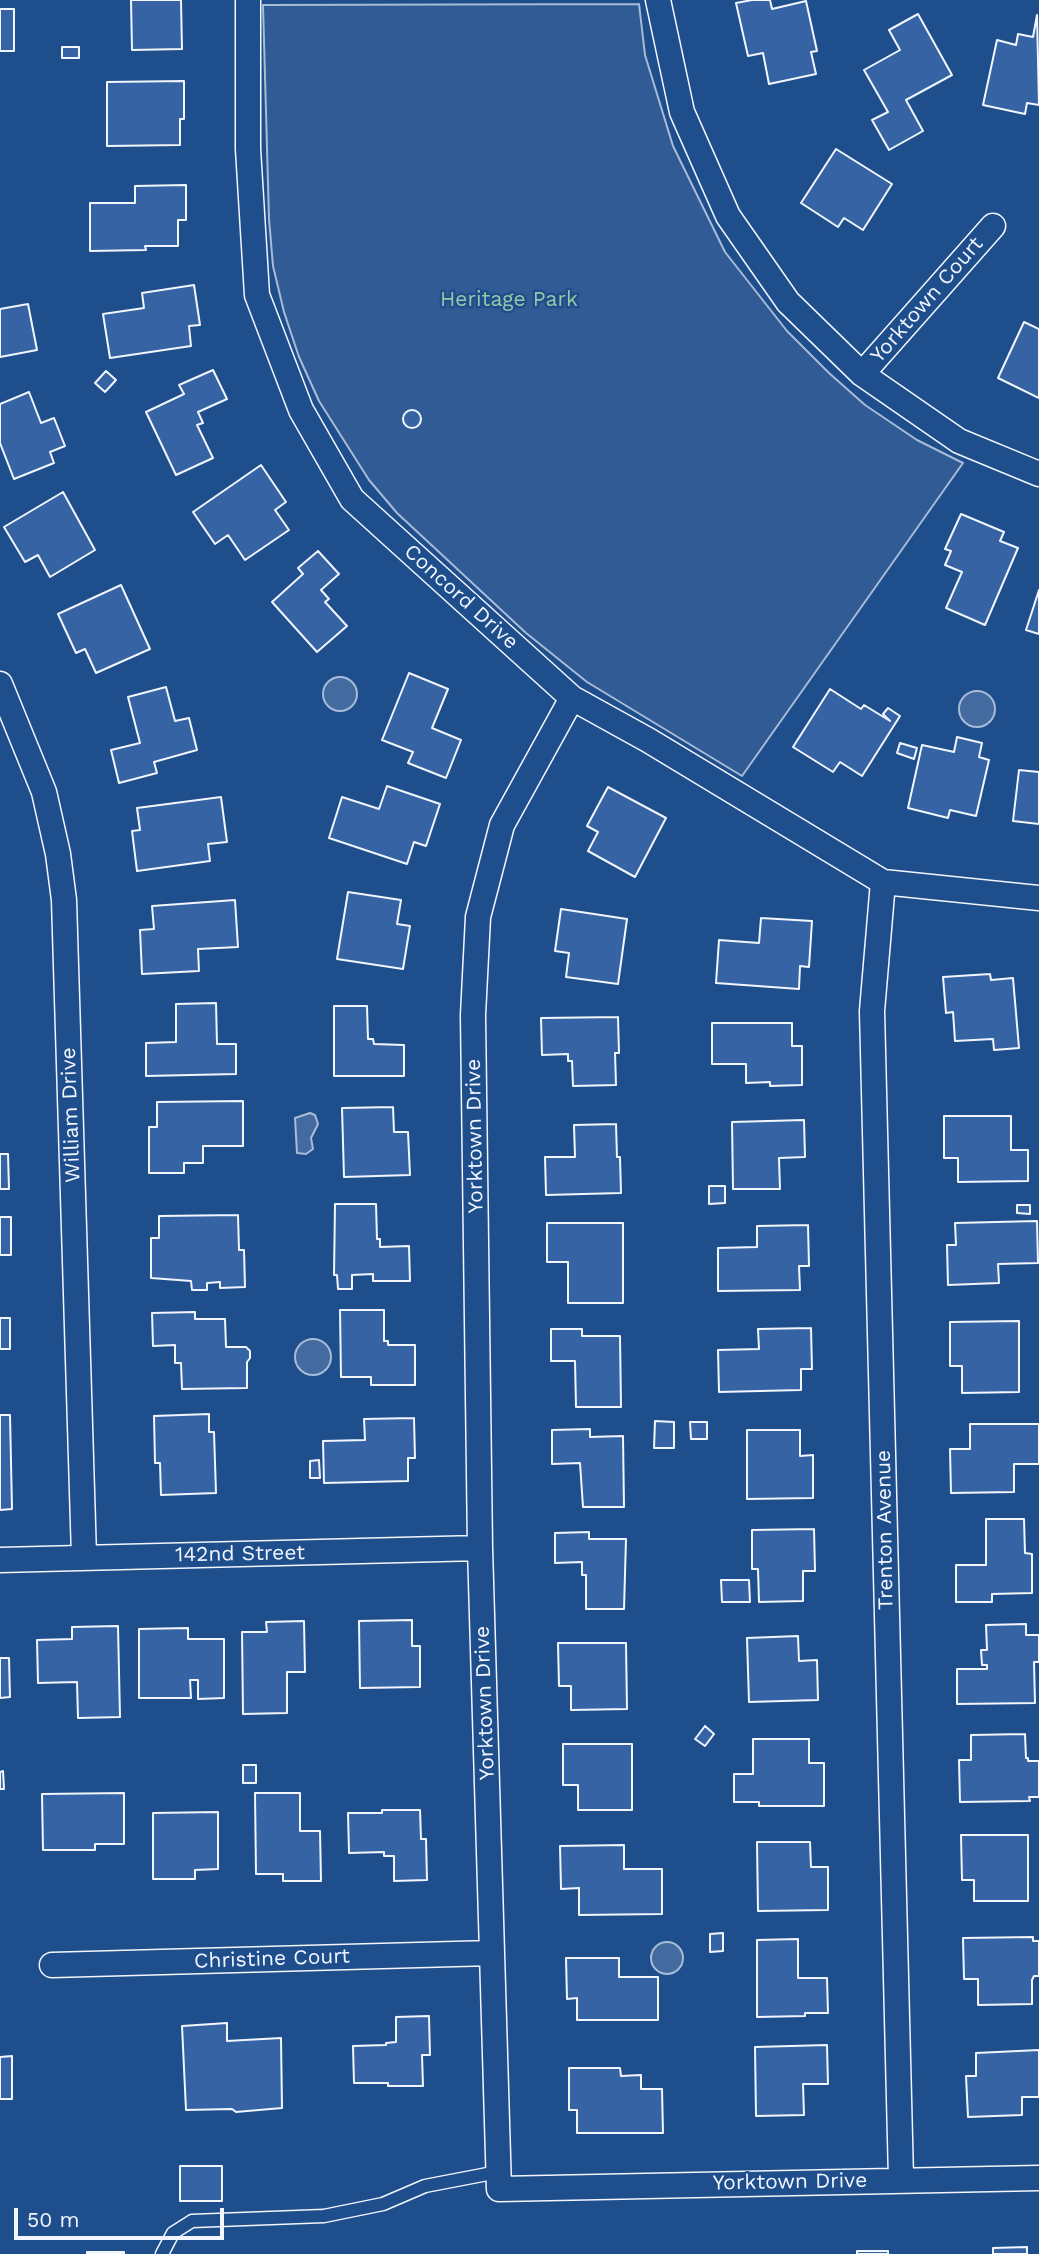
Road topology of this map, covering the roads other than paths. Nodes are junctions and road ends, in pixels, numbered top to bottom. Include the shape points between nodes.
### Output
1 (248, 0) edge
2 (658, 0) edge
3 (993, 226) dead end
4 (862, 374) junction
5 (1039, 474) edge
6 (0, 684) edge
7 (572, 698) junction
8 (883, 882) junction
9 (1039, 898) edge
10 (480, 1548) junction
11 (84, 1557) junction
12 (0, 1560) edge
13 (492, 1953) junction
14 (52, 1965) dead end
15 (498, 2172) junction
16 (1039, 2178) edge
17 (901, 2179) junction
18 (162, 2254) edge

1 - 7 street, Concord Drive via 248,149 257,296 301,410 352,499
2 - 4 street via 682,112 728,216 788,302
3 - 4 street, Yorktown Court
4 - 5 street via 959,442
6 - 11 street, William Drive via 44,792 64,900
7 - 8 street, Concord Drive
7 - 10 street, Yorktown Drive via 502,825 478,917 473,1015
8 - 9 street, Concord Drive
8 - 17 street, Trenton Avenue via 872,1011
10 - 11 street, 142nd Street
10 - 13 street, Yorktown Drive
11 - 12 street, 142nd Street
13 - 14 street, Christine Court
13 - 15 street, Yorktown Drive
15 - 17 street, Yorktown Drive via 499,2189
15 - 18 lane via 425,2186 383,2204 324,2216 192,2221 173,2233
16 - 17 street, Yorktown Drive

